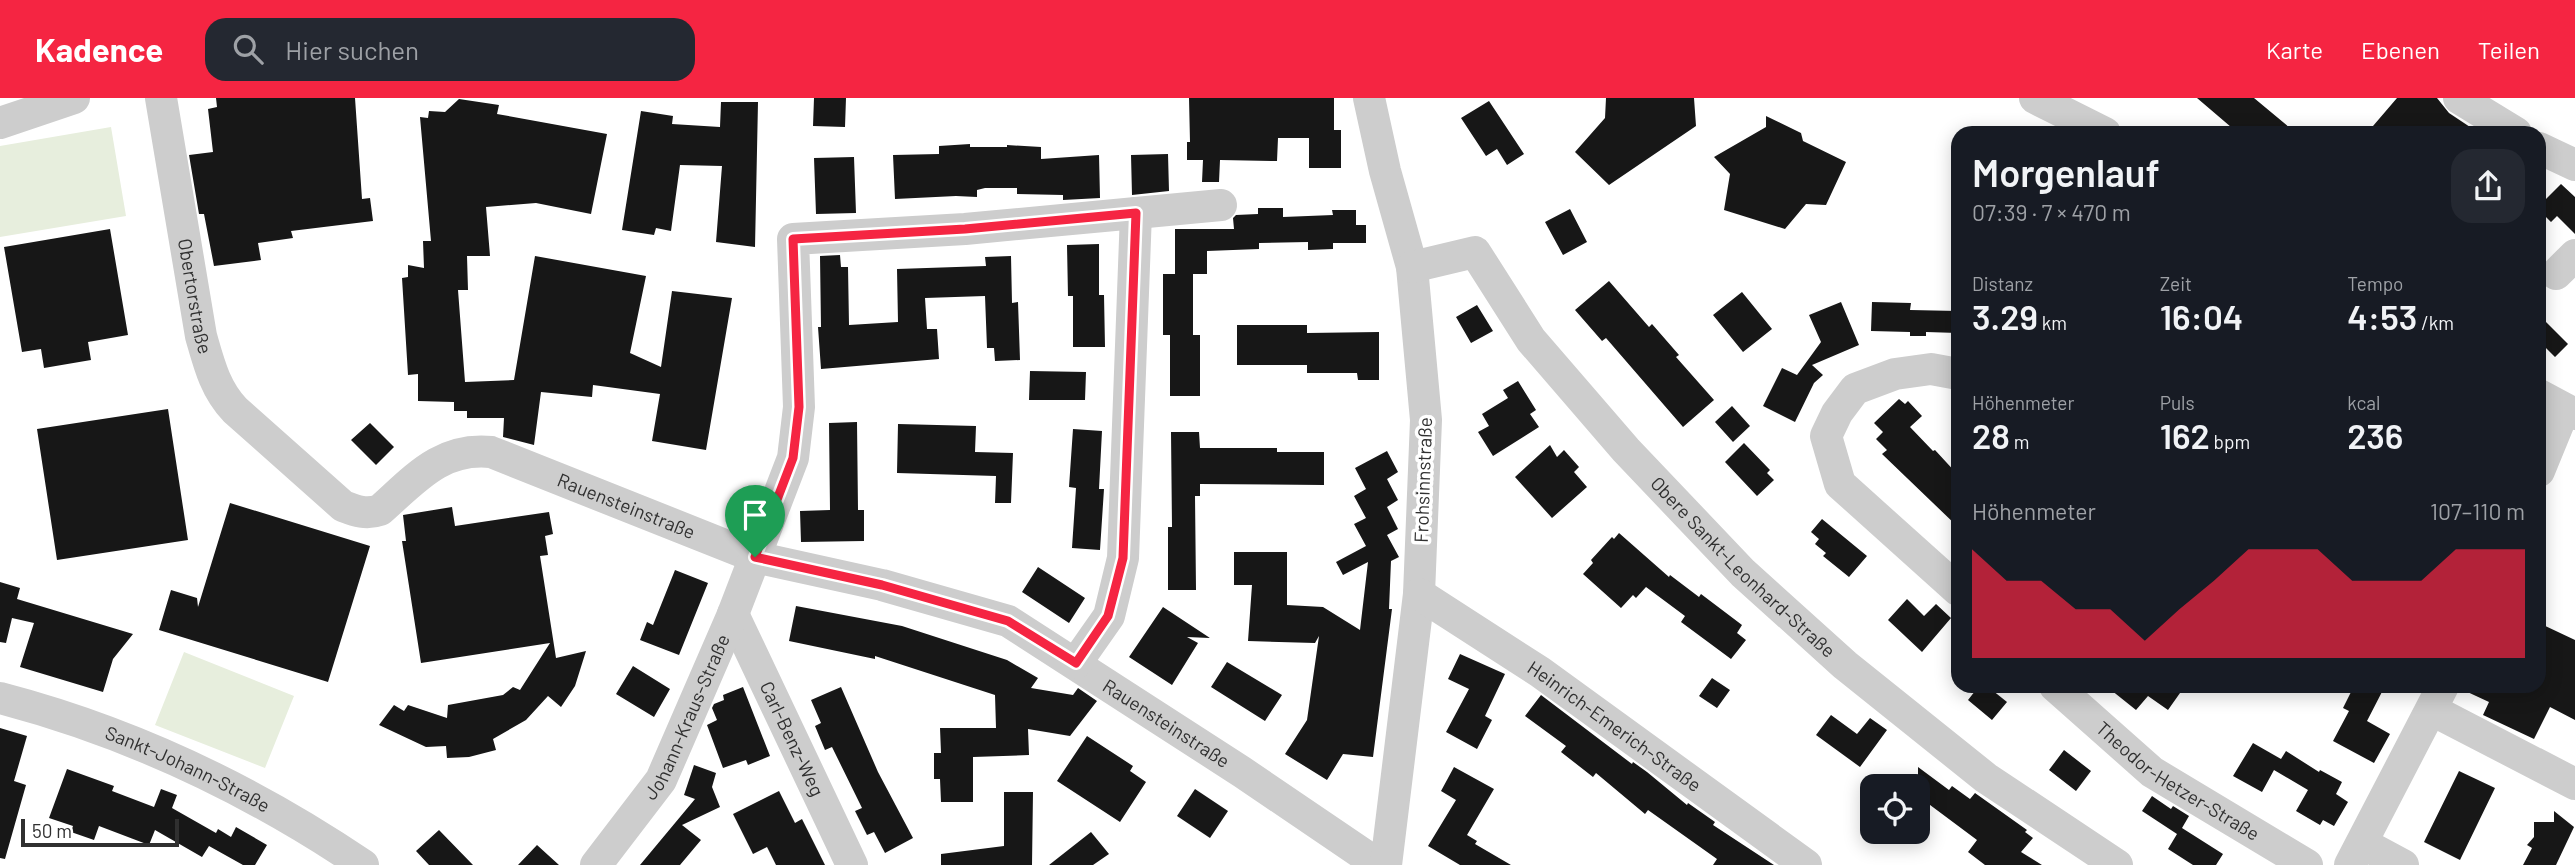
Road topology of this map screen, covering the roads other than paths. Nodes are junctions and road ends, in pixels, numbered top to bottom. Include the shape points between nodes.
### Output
1 (74, 98) edge
2 (161, 98) edge
3 (1369, 98) edge
4 (2035, 98) edge
5 (2459, 98) edge
6 (0, 124) edge
7 (2091, 126) edge
8 (2505, 126) edge
9 (2546, 151) edge
10 (2575, 165) edge
11 (1221, 205) dead end
12 (1136, 213) junction
13 (1412, 267) junction
14 (1951, 373) edge
15 (2559, 407) edge
16 (2546, 449) edge
17 (294, 463) joint
18 (755, 557) junction
19 (1951, 584) edge
20 (1419, 594) junction
21 (733, 614) junction
22 (1076, 663) junction
23 (2064, 693) edge
24 (0, 698) edge
25 (2438, 698) edge
26 (2575, 784) edge
27 (2356, 854) edge
28 (363, 865) edge
29 (596, 865) edge
30 (852, 865) edge
31 (1379, 865) edge
32 (1386, 865) edge
33 (1806, 865) edge
34 (2117, 865) edge
35 (2306, 865) edge
36 (2403, 865) edge

1 - 6 street
2 - 17 street, Obertorstraße via 201,336 212,374 222,396
3 - 13 street, Frohsinnstraße
4 - 7 street
5 - 8 street
9 - 10 street
11 - 12 street
12 - 18 street via 793,239 797,420 793,458
12 - 22 street via 1123,558 1108,616
13 - 20 street, Frohsinnstraße via 1426,420
13 - 34 street, Obere Sankt-Leonhard-Straße via 1475,252 1531,340 1626,450 1743,573 1845,665 1986,778
14 - 19 street via 1931,369 1895,374 1855,389 1826,436 1840,484
15 - 16 street
17 - 18 street, Rauensteinstraße via 343,506 372,513 435,463 472,450 491,452
18 - 21 street, Johann-Kraus-Straße
18 - 22 street, Rauensteinstraße via 882,585 1008,621
20 - 32 street, Frohsinnstraße
20 - 33 street, Heinrich-Emerich-Straße via 1540,672
21 - 29 street, Johann-Kraus-Straße via 661,780
21 - 30 street, Carl-Benz-Weg
22 - 31 street, Rauensteinstraße
23 - 35 street, Theodor-Hetzer-Straße via 2152,772
24 - 28 street, Sankt-Johann-Straße via 74,719 220,779
25 - 26 street
25 - 27 street
27 - 36 street

